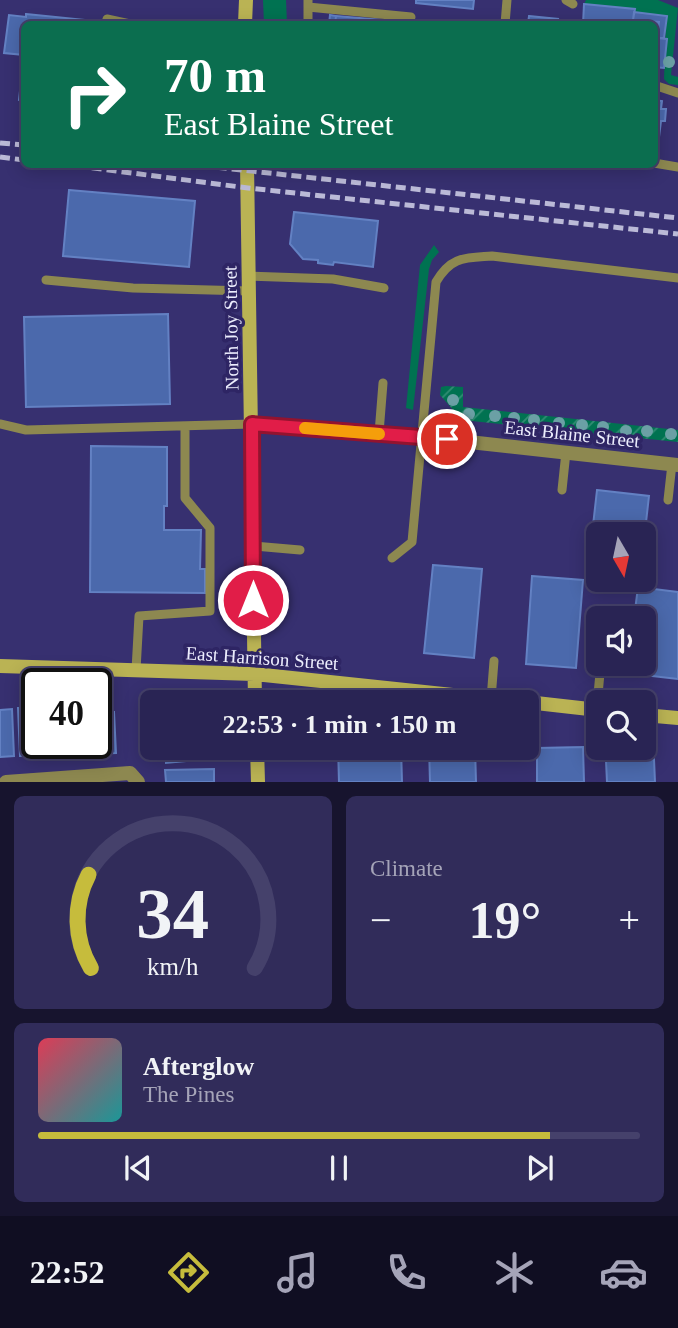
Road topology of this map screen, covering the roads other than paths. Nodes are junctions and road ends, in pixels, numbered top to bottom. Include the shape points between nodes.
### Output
1 (246, 0) edge
2 (507, 0) edge
3 (308, 4) edge
4 (411, 17) dead end
5 (107, 19) dead end
6 (116, 21) edge
7 (245, 21) edge
8 (505, 21) edge
9 (658, 86) edge
10 (678, 93) edge
11 (658, 164) edge
12 (678, 167) edge
13 (247, 168) edge
14 (250, 276) junction
15 (678, 278) edge
16 (46, 280) dead end
17 (384, 288) dead end
18 (249, 291) junction
19 (383, 383) dead end
20 (0, 424) edge
21 (252, 424) junction
22 (186, 426) junction
23 (379, 433) junction
24 (424, 437) junction
25 (566, 452) junction
26 (675, 464) edge
27 (562, 490) dead end
28 (668, 500) dead end
29 (253, 546) junction
30 (300, 550) dead end
31 (392, 558) dead end
32 (494, 662) dead end
33 (0, 666) edge
34 (136, 670) junction
35 (254, 674) junction
36 (255, 690) edge
37 (369, 690) edge
38 (503, 690) edge
39 (539, 703) edge
40 (586, 709) edge
41 (656, 716) edge
42 (678, 718) edge
43 (257, 760) edge
44 (6, 782) edge
45 (138, 782) edge
46 (258, 782) edge

1 - 7 street
2 - 8 lane
3 - 4 lane
5 - 6 lane
9 - 10 lane
11 - 12 lane
13 - 14 street, North Joy Street
14 - 17 lane via 333,279
14 - 18 street, North Joy Street
15 - 24 lane via 492,256 452,262 436,282
16 - 18 lane
18 - 21 street, North Joy Street
19 - 23 lane
20 - 22 lane via 26,430
21 - 22 lane
21 - 23 street, East Blaine Street
21 - 29 street, North Joy Street
22 - 34 lane via 185,498 210,528 210,611 139,616
23 - 24 street, East Blaine Street
24 - 25 street, East Blaine Street
24 - 31 lane via 412,542
25 - 26 street, East Blaine Street
25 - 27 lane
26 - 28 lane
29 - 30 lane
29 - 35 street, North Joy Street
32 - 38 lane
33 - 34 street, East Harrison Street
34 - 35 street, East Harrison Street
35 - 36 street, North Joy Street
35 - 37 street, East Harrison Street
39 - 40 street
41 - 42 street
43 - 46 street
44 - 45 street via 130,773

